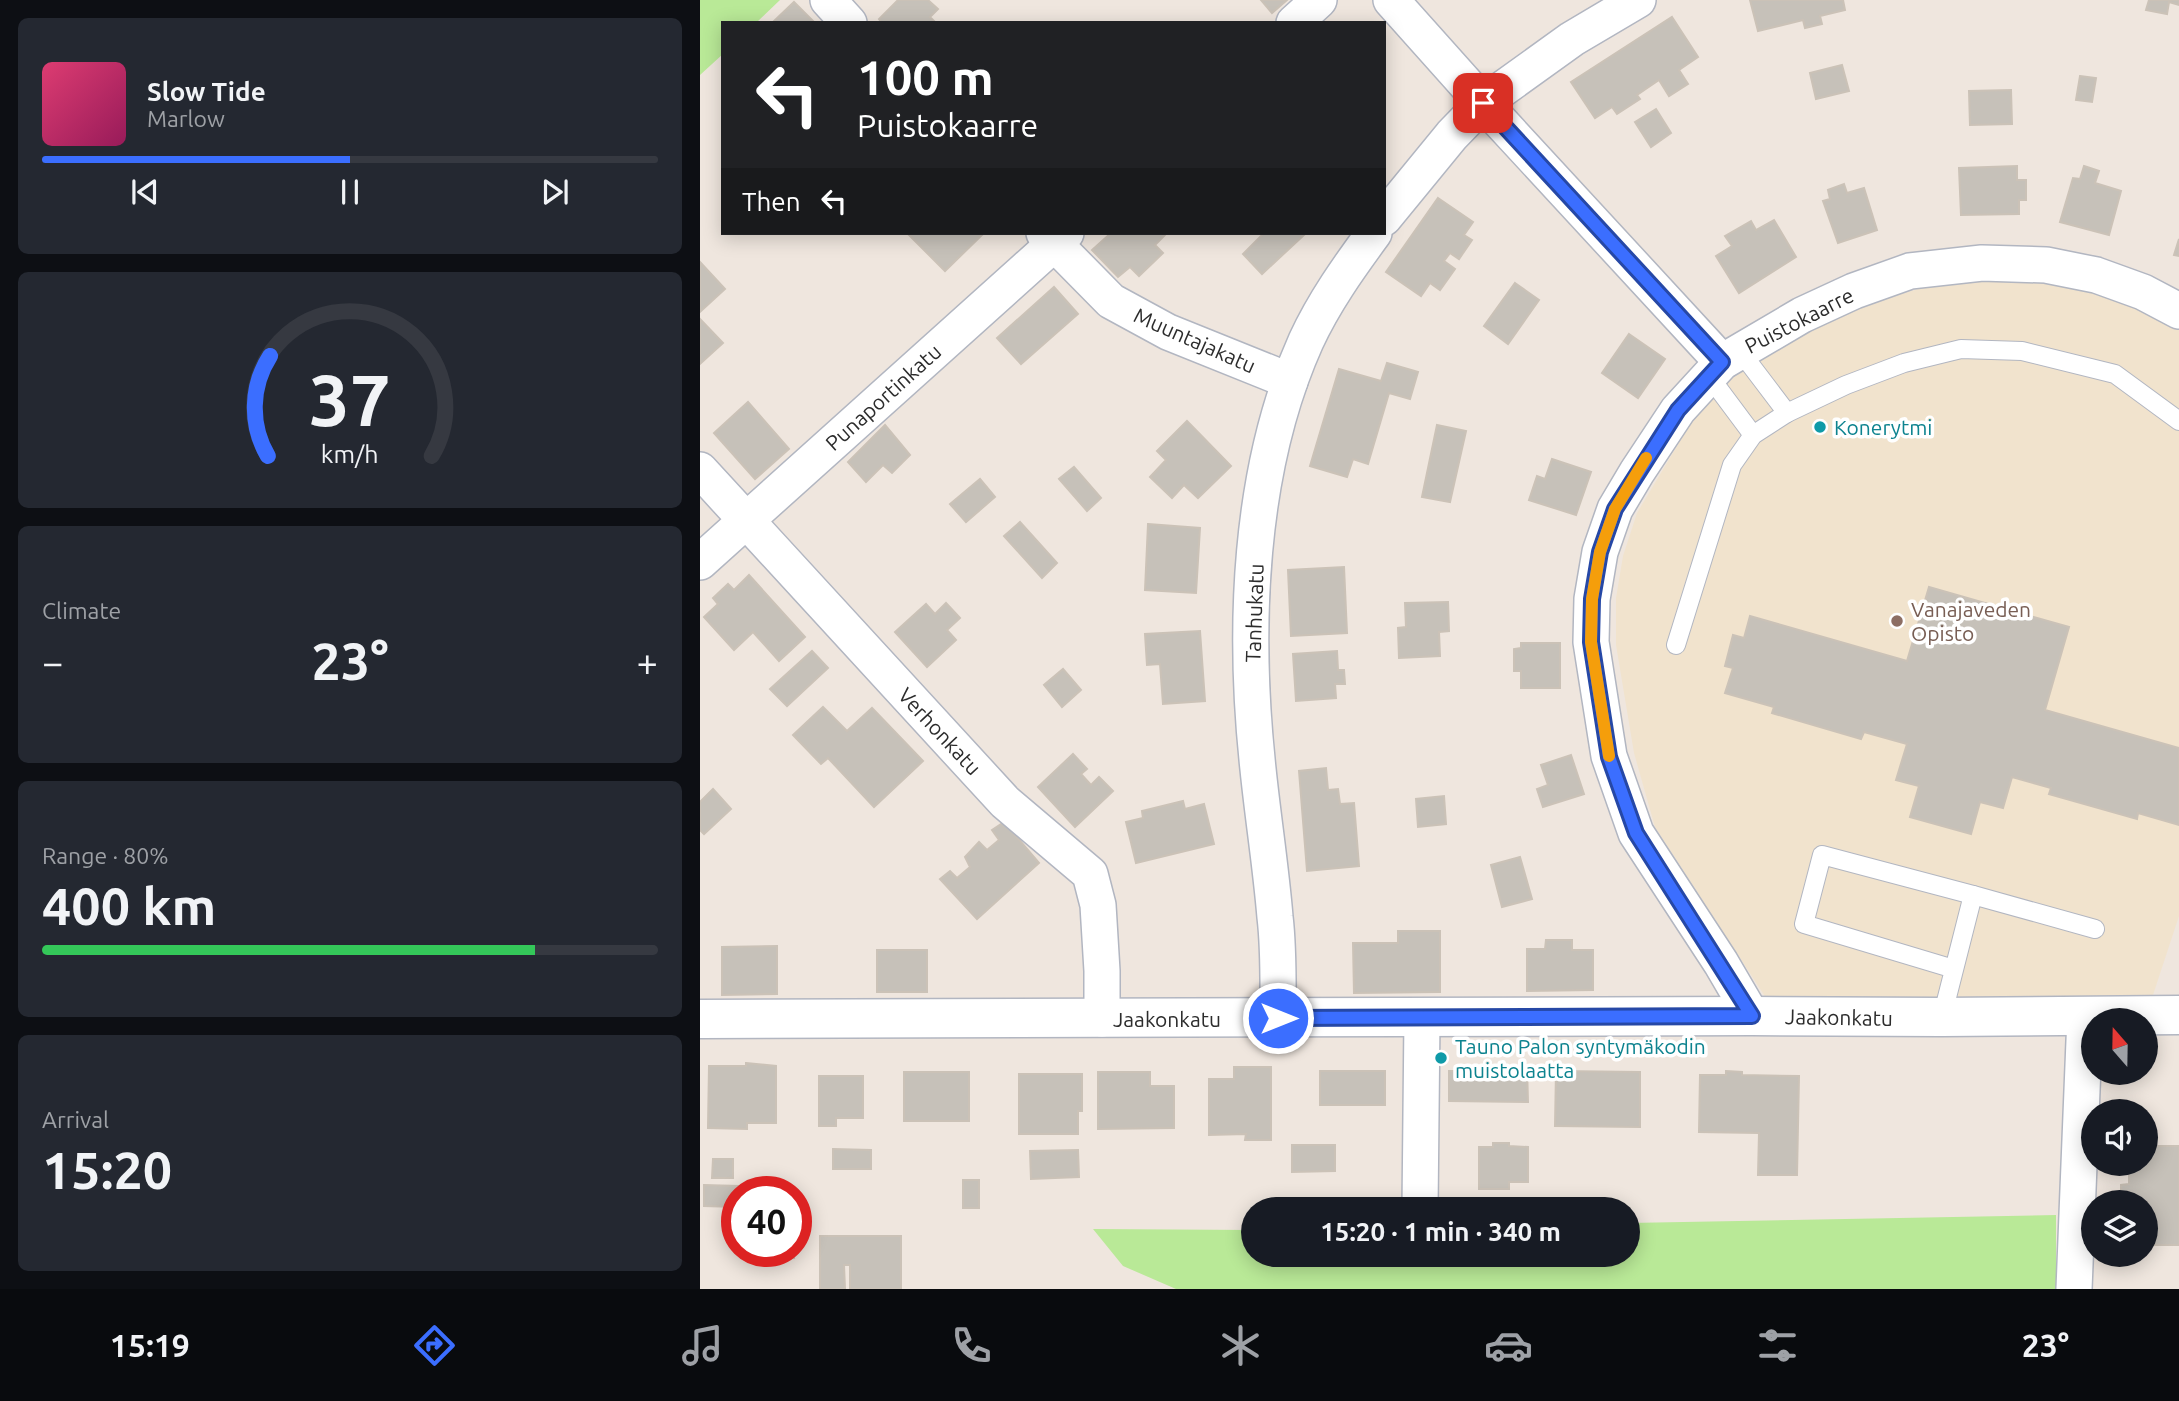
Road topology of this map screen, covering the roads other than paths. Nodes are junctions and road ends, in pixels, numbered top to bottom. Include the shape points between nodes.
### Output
1 (828, 0) edge
2 (1319, 0) edge
3 (1391, 0) edge
4 (1638, 0) edge
5 (847, 21) edge
6 (1296, 21) edge
7 (1483, 103) junction
8 (1386, 216) edge
9 (1373, 235) edge
10 (1055, 237) edge
11 (2179, 311) edge
12 (1724, 363) junction
13 (1290, 381) junction
14 (1787, 413) junction
15 (2179, 421) edge
16 (1753, 435) junction
17 (700, 470) edge
18 (745, 520) junction
19 (700, 562) edge
20 (1676, 645) dead end
21 (1973, 895) junction
22 (2095, 929) dead end
23 (1954, 969) junction
24 (2158, 1015) edge
25 (2179, 1015) edge
26 (1752, 1016) junction
27 (2081, 1016) edge
28 (1942, 1017) junction
29 (1278, 1018) junction
30 (1422, 1018) junction
31 (700, 1019) edge
32 (1102, 1019) junction
33 (2082, 1085) edge
34 (1420, 1197) edge
35 (2074, 1289) edge

1 - 5 street
2 - 6 street
3 - 7 street
4 - 7 street via 1572,39
7 - 8 street
7 - 12 street
9 - 13 street, Tanhukatu via 1341,278
10 - 13 street, Muuntajakatu via 1111,301 1168,332
10 - 18 street, Punaportinkatu
11 - 12 street, Puistokaarre via 2096,275 2046,265 1982,263 1910,271 1802,314
12 - 14 lane
12 - 16 lane
12 - 26 street, Puistokaarre via 1678,410 1615,509 1600,552 1591,642 1609,757 1636,833
13 - 29 street, Tanhukatu via 1271,448 1257,532 1250,636 1257,766 1276,918
14 - 15 lane via 1881,372 1961,349 2022,351 2115,374
14 - 16 lane
16 - 20 lane via 1732,465
17 - 18 street, Verhonkatu
18 - 19 street, Punaportinkatu
18 - 32 street, Verhonkatu via 1005,802 1090,874 1098,905
21 - 22 lane
21 - 23 lane
21 - 23 lane via 1822,855 1804,924
23 - 28 lane
24 - 25 street, Jaakonkatu
26 - 28 street, Jaakonkatu
26 - 30 street, Jaakonkatu
27 - 28 street, Jaakonkatu
29 - 30 street, Jaakonkatu
29 - 32 street, Jaakonkatu
30 - 34 street
31 - 32 street, Jaakonkatu
33 - 35 street

